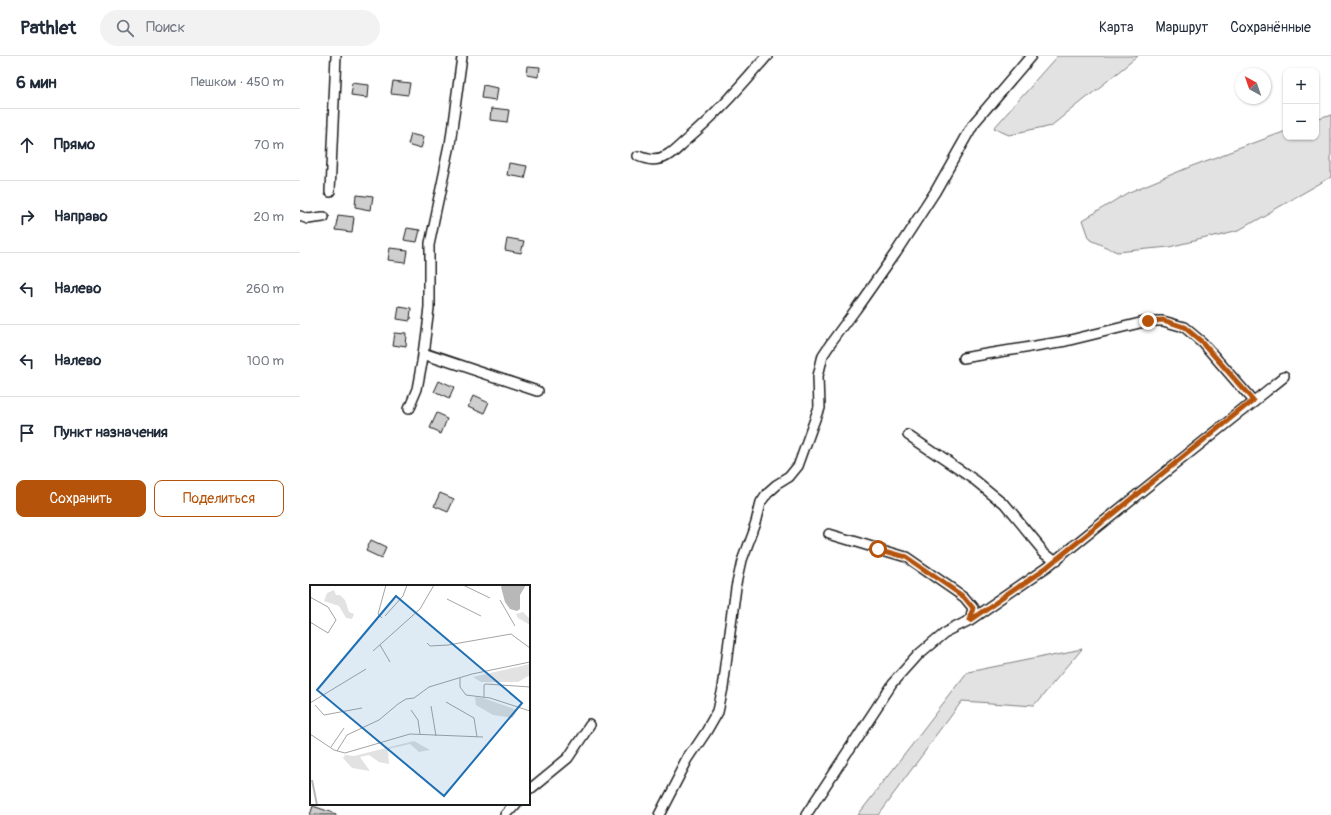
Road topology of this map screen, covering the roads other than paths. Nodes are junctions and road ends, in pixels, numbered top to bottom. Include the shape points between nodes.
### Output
1 (336, 56) edge
2 (462, 56) edge
3 (767, 56) edge
4 (1031, 56) edge
5 (638, 156) dead end
6 (330, 192) dead end
7 (300, 216) edge
8 (323, 217) dead end
9 (423, 353) junction
10 (963, 358) dead end
11 (1284, 377) dead end
12 (537, 391) dead end
13 (1253, 400) junction
14 (409, 408) dead end
15 (908, 435) dead end
16 (829, 534) dead end
17 (1056, 560) junction
18 (970, 620) junction
19 (590, 725) dead end
20 (530, 789) edge
21 (515, 805) edge
22 (506, 815) edge
23 (659, 815) edge
24 (806, 815) edge

1 - 6 street
2 - 9 street via 450,145 429,244 429,308
3 - 5 street via 700,129 667,156 648,160
4 - 23 street via 974,123 935,192 823,356 818,376 819,408 798,466 789,477 767,493 761,502 742,560 718,711 688,759
7 - 8 street via 308,219
9 - 12 street
9 - 14 street via 417,389
10 - 13 street via 1066,341 1148,321 1163,320 1184,327 1202,342
11 - 13 street
13 - 17 street
15 - 17 street via 976,481 1004,504 1043,550
16 - 18 street via 906,557 964,597 973,608
17 - 18 street
18 - 24 street via 944,633 919,654 892,684
19 - 20 street via 568,758
21 - 22 street

